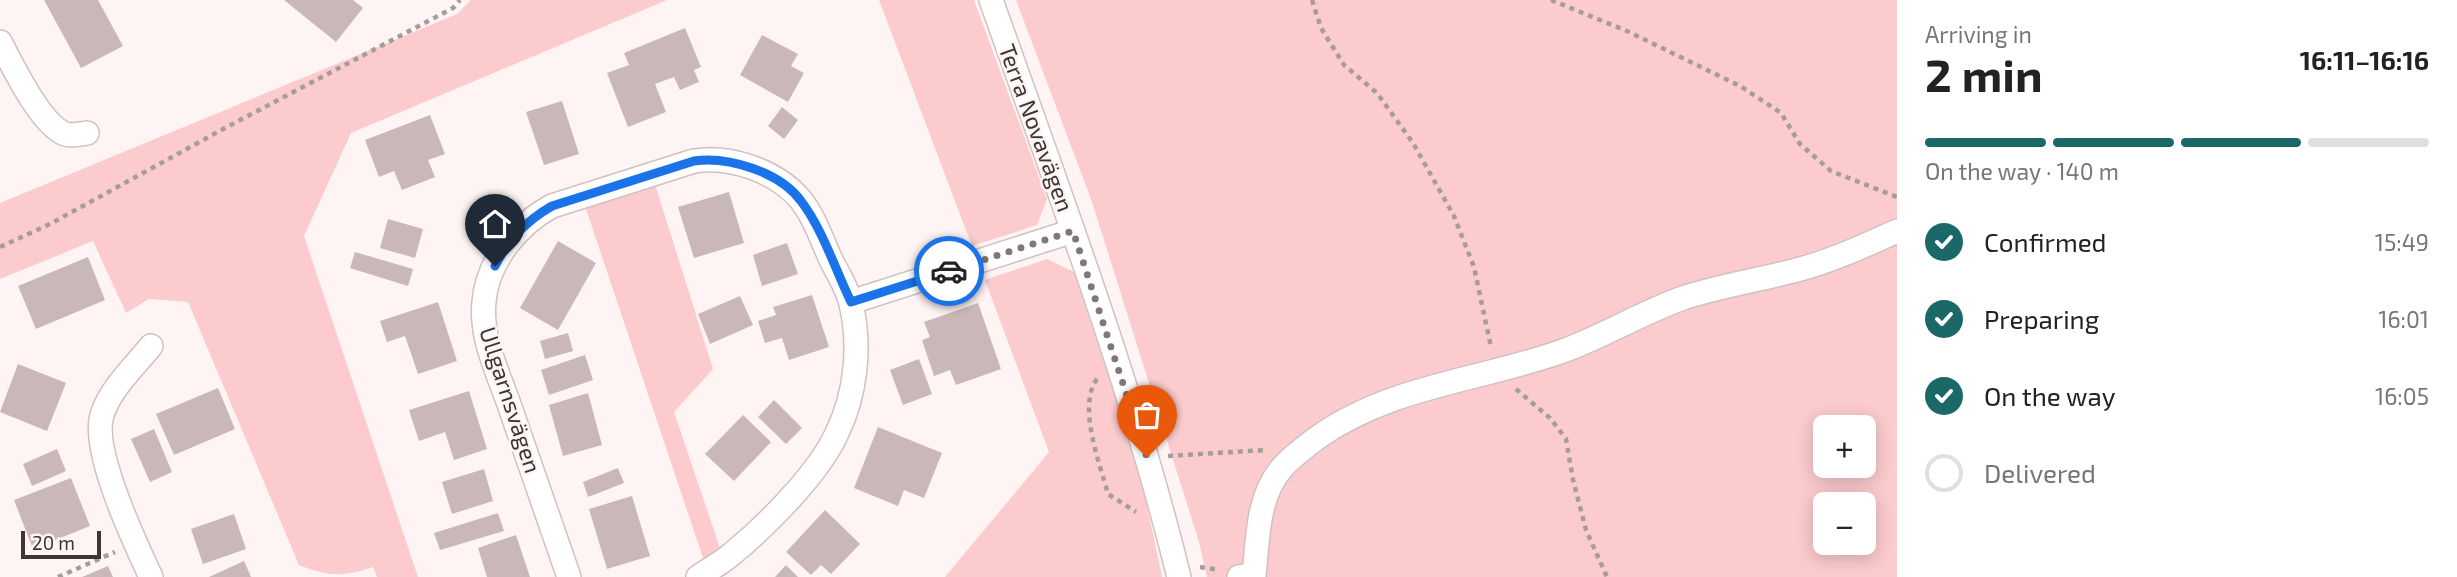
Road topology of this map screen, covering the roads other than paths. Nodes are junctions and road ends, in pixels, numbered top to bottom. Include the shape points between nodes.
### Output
1 (990, 0) edge
2 (0, 42) edge
3 (87, 133) dead end
4 (1073, 231) junction
5 (1897, 231) edge
6 (851, 302) junction
7 (151, 346) dead end
8 (151, 577) edge
9 (569, 577) edge
10 (698, 577) edge
11 (1179, 577) edge
12 (1239, 577) edge

1 - 4 street, Terra Novavägen
2 - 3 street via 32,100 54,127 67,135
4 - 6 street
4 - 11 street, Terra Novavägen via 1147,457
5 - 12 street via 1805,268 1687,297 1593,339 1497,372 1419,388 1335,425 1281,469 1260,515 1254,575
6 - 9 street, Ullgarnsvägen via 799,198 775,179 726,160 694,161 552,206 532,217 509,243 489,278 484,322
6 - 10 street via 856,360 850,400 837,434 824,457 767,522
7 - 8 street via 113,393 99,431 102,452

